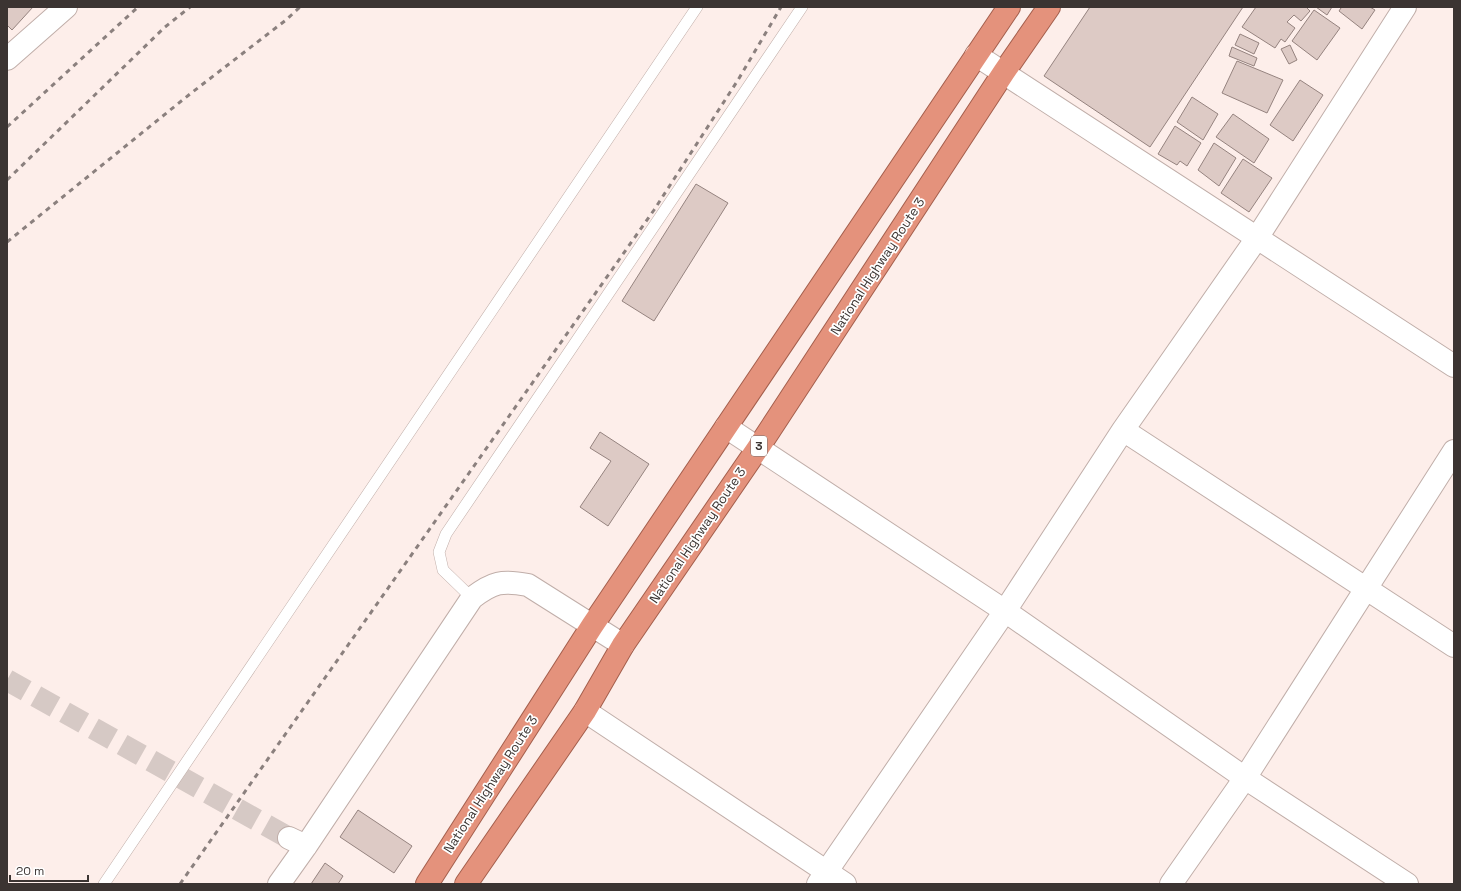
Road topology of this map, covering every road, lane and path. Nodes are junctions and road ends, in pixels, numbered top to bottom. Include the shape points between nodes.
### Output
1 (66, 7) edge
2 (697, 7) edge
3 (802, 7) edge
4 (1009, 7) edge
5 (1049, 7) edge
6 (1405, 7) edge
7 (976, 55) junction
8 (7, 59) edge
9 (1004, 72) junction
10 (1257, 238) junction
11 (1454, 366) edge
12 (726, 427) junction
13 (1123, 430) junction
14 (758, 448) junction
15 (1454, 451) edge
16 (1366, 588) junction
17 (472, 598) junction
18 (1005, 611) junction
19 (592, 626) junction
20 (622, 645) junction
21 (1454, 646) edge
22 (585, 711) junction
23 (1245, 778) junction
24 (822, 878) edge
25 (104, 884) edge
26 (279, 884) edge
27 (426, 884) edge
28 (466, 884) edge
29 (845, 884) edge
30 (1171, 884) edge
31 (1407, 884) edge

1 - 8 street
2 - 25 lane
3 - 17 lane via 446,534 439,552 443,570
4 - 7 highway, National Highway Route 3
5 - 9 highway, National Highway Route 3 / 3
6 - 10 street
7 - 9 street
7 - 12 highway, National Highway Route 3
9 - 10 street
9 - 14 highway, National Highway Route 3 / 3
10 - 11 street
10 - 13 street
12 - 14 street
12 - 19 highway, National Highway Route 3
13 - 16 street
13 - 18 street
14 - 18 street
14 - 20 highway, National Highway Route 3 / 3
15 - 16 street
16 - 21 street
16 - 23 street
17 - 19 street via 497,583 511,581 528,585
17 - 26 street via 297,842
18 - 23 street
18 - 24 street
19 - 20 street
19 - 27 highway, National Highway Route 3
20 - 22 highway, National Highway Route 3 / 3
22 - 24 street
22 - 28 highway, National Highway Route 3 / 3
23 - 30 street
23 - 31 street
24 - 29 street

